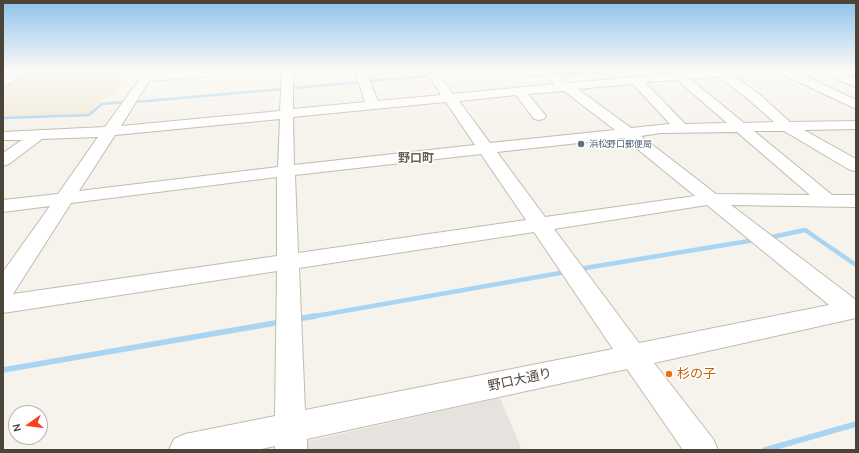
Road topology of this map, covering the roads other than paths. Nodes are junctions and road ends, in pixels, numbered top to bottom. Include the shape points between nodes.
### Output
1 (137, 91) edge
2 (287, 91) edge
3 (368, 91) edge
4 (445, 91) edge
5 (531, 91) edge
6 (573, 91) edge
7 (646, 91) edge
8 (697, 91) edge
9 (746, 91) edge
10 (827, 91) edge
11 (521, 92) junction
12 (450, 99) junction
13 (856, 105) edge
14 (373, 106) junction
15 (286, 114) junction
16 (539, 116) dead end
17 (856, 125) edge
18 (786, 126) junction
19 (738, 127) junction
20 (681, 128) junction
21 (110, 131) junction
22 (625, 132) junction
23 (39, 135) junction
24 (3, 136) edge
25 (486, 148) junction
26 (3, 161) edge
27 (854, 164) edge
28 (286, 171) junction
29 (65, 198) junction
30 (712, 199) junction
31 (827, 200) junction
32 (856, 200) edge
33 (3, 206) edge
34 (539, 225) junction
35 (289, 261) junction
36 (3, 290) edge
37 (3, 304) edge
38 (853, 309) edge
39 (633, 356) junction
40 (290, 439) edge
41 (185, 450) edge
42 (702, 450) edge

1 - 21 street
2 - 15 street
3 - 14 street
4 - 12 street
5 - 11 street
6 - 22 street
7 - 20 street
8 - 19 street
9 - 18 street
10 - 13 street
11 - 12 street
11 - 16 street
12 - 14 street
12 - 25 street
14 - 15 street
15 - 21 street
15 - 28 street
17 - 18 street
18 - 19 street
18 - 27 street
19 - 20 street
19 - 31 street
20 - 22 street
21 - 23 street
21 - 29 street
22 - 25 street
22 - 30 street
23 - 24 street
23 - 26 street
25 - 28 street
25 - 34 street
28 - 29 street
28 - 35 street
29 - 33 street
29 - 36 street
30 - 31 street
30 - 34 street
30 - 38 street
31 - 32 street
34 - 35 street
34 - 39 street
35 - 37 street
35 - 40 street
38 - 39 street, 野口大通り
39 - 40 street, 野口大通り
39 - 42 street
40 - 41 street, 野口大通り

